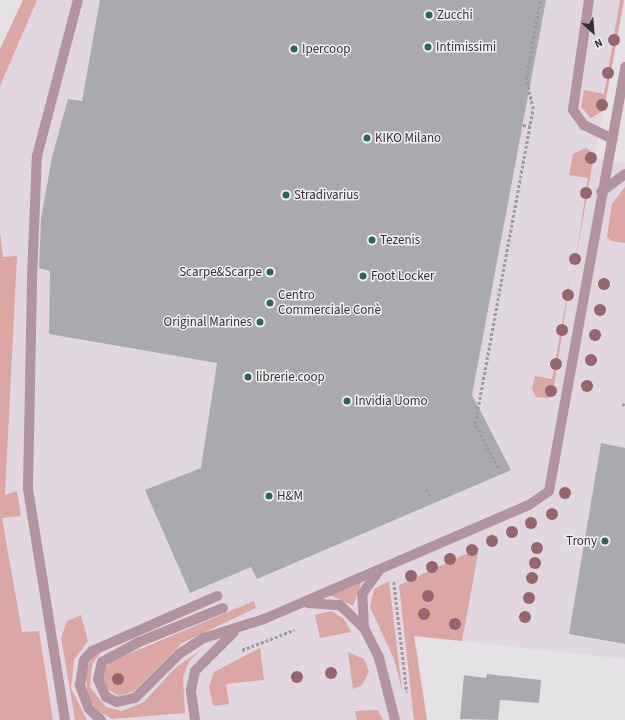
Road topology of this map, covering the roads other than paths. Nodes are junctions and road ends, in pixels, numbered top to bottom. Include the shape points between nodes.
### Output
1 (78, 0) edge
2 (589, 0) edge
3 (625, 67) edge
4 (624, 82) edge
5 (612, 139) junction
6 (625, 174) edge
7 (601, 192) junction
8 (384, 567) junction
9 (217, 596) dead end
10 (296, 605) junction
11 (223, 608) dead end
12 (364, 628) junction
13 (236, 631) junction
14 (65, 720) edge
15 (101, 720) edge
16 (192, 720) edge
17 (395, 720) edge

1 - 14 lane via 37,156 28,489
2 - 5 lane via 573,110 584,126
3 - 4 lane
4 - 5 lane
5 - 7 lane
6 - 7 lane
7 - 8 lane via 548,491 529,505
8 - 10 lane
8 - 12 lane via 362,594
9 - 15 lane via 92,651 84,660 80,685 86,704
10 - 12 lane via 319,601 340,605
10 - 13 lane
11 - 13 lane via 110,656 97,670 101,689 106,697 117,702 135,698 191,646 204,638
12 - 17 lane via 379,658
13 - 16 lane via 195,671 191,690

